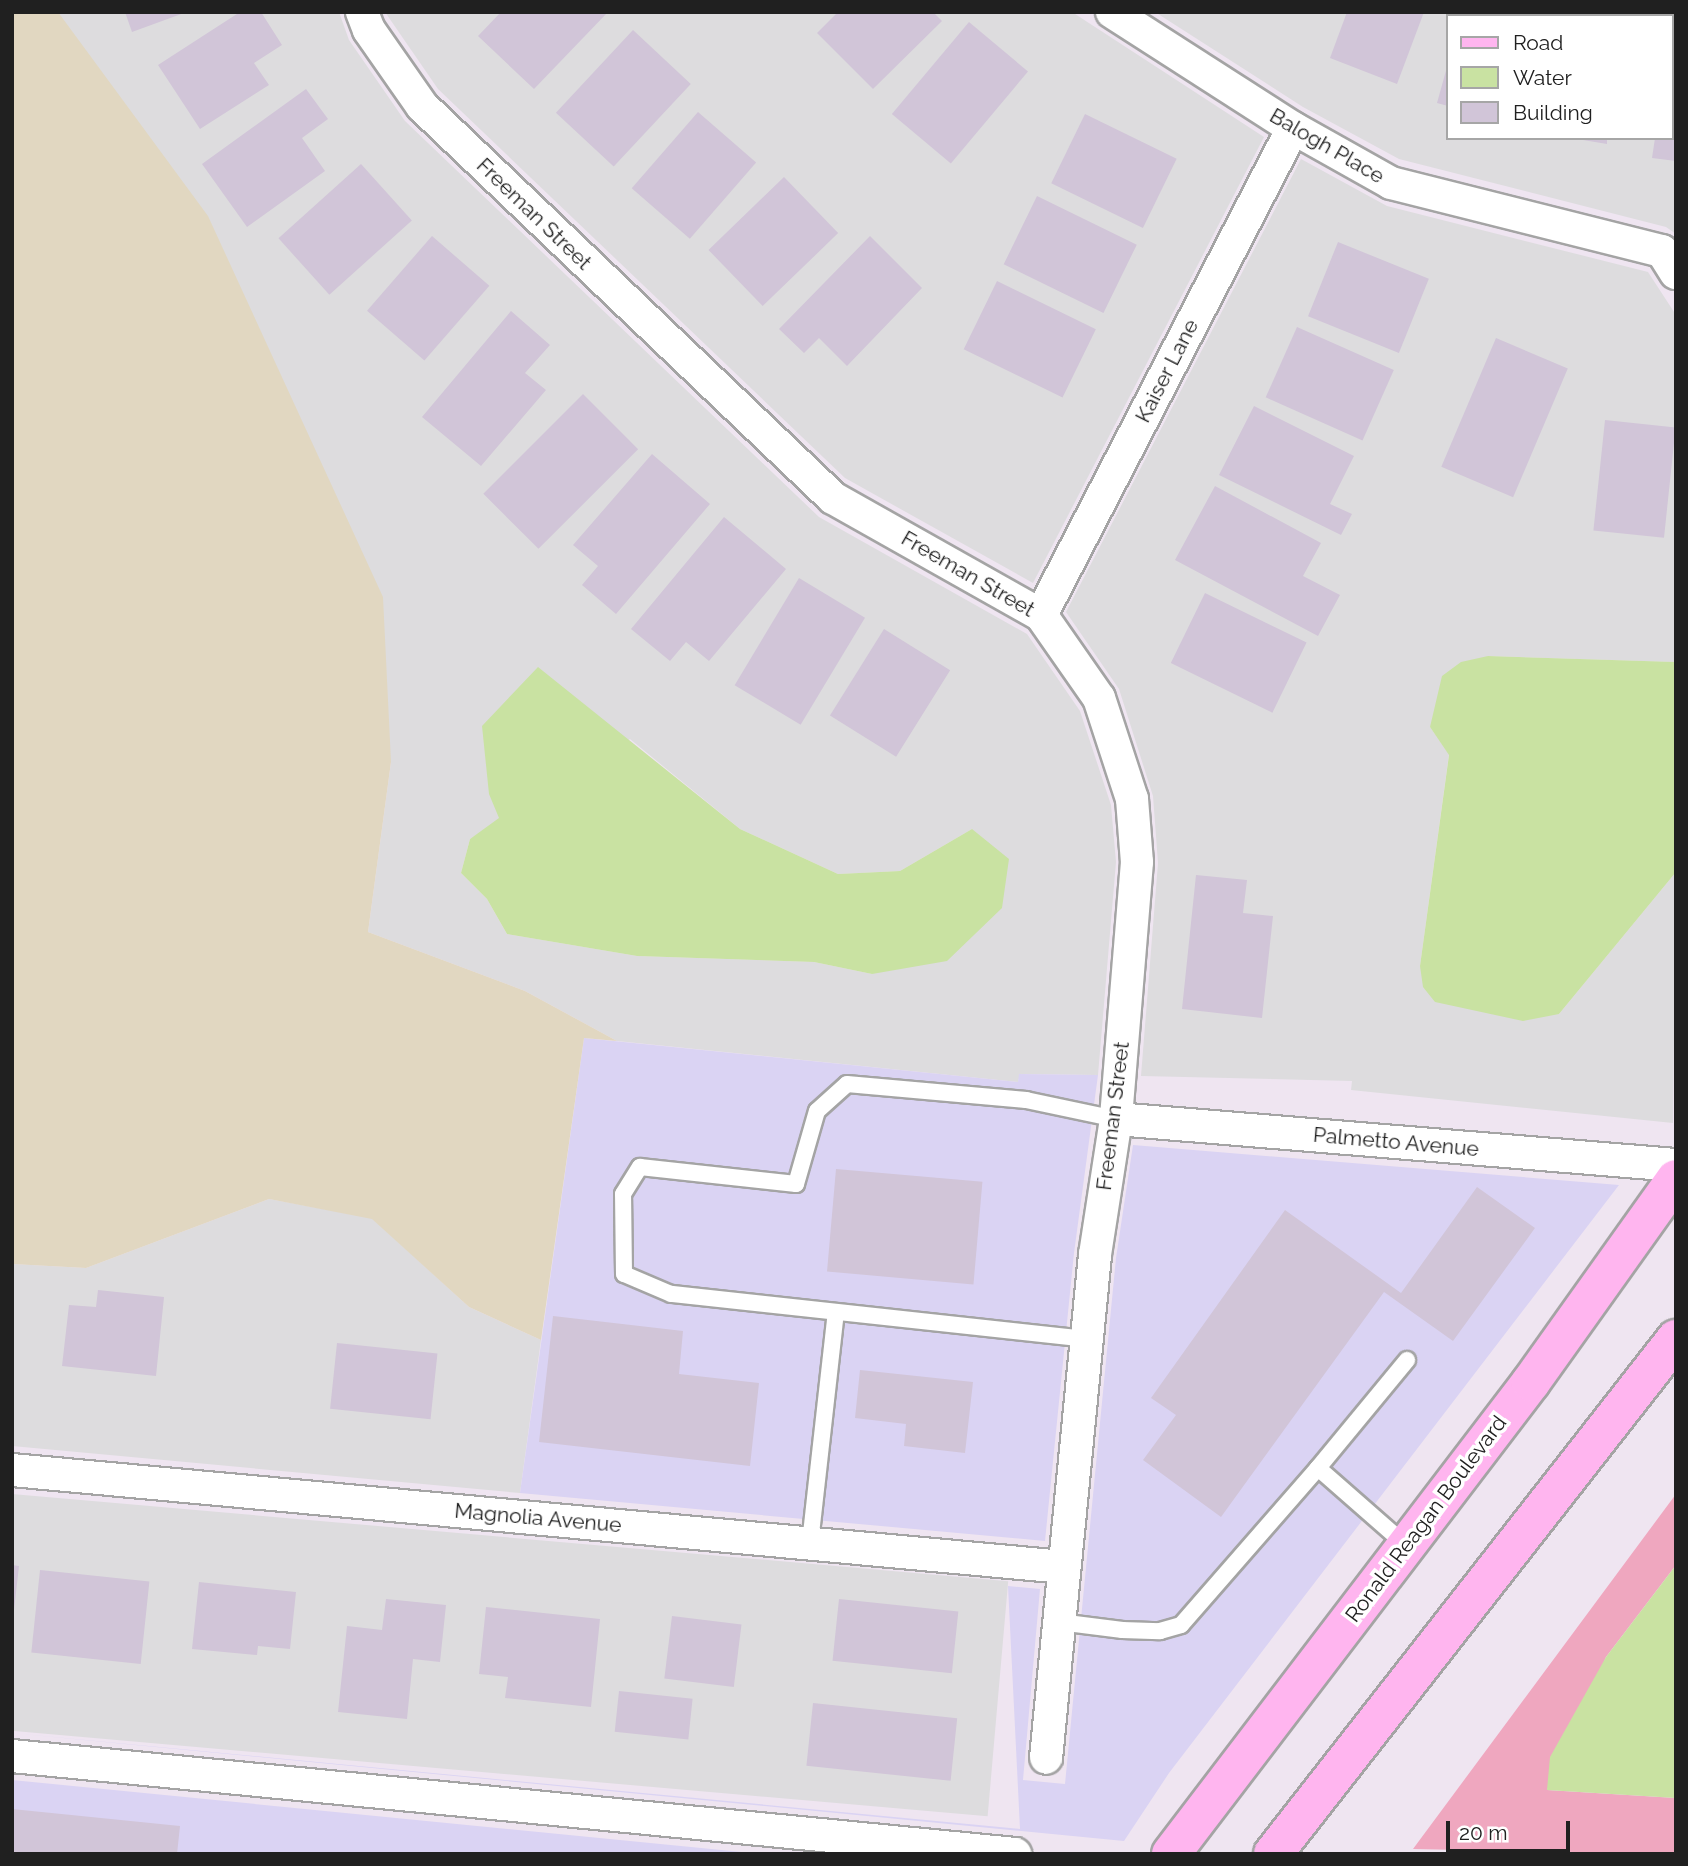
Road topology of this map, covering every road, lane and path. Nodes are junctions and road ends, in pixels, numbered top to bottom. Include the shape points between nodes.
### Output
1 (362, 12) edge
2 (1112, 12) edge
3 (1293, 128) junction
4 (1676, 273) edge
5 (1041, 615) junction
6 (1116, 1119) junction
7 (1676, 1165) edge
8 (1676, 1179) edge
9 (836, 1312) junction
10 (1087, 1339) junction
11 (1676, 1339) edge
12 (1407, 1360) dead end
13 (1318, 1468) junction
14 (12, 1470) edge
15 (810, 1543) junction
16 (1406, 1545) junction
17 (1064, 1567) junction
18 (1059, 1622) junction
19 (12, 1756) edge
20 (1046, 1758) dead end
21 (1015, 1854) edge
22 (1171, 1854) edge
23 (1273, 1854) edge

1 - 5 street, Freeman Street via 369,30 422,106 833,498
2 - 3 street, Balogh Place
3 - 4 street, Balogh Place via 1391,183 1661,251
3 - 5 street, Kaiser Lane
5 - 6 street, Freeman Street via 1099,698 1132,799 1137,862
6 - 7 street, Palmetto Avenue
6 - 9 lane via 1026,1100 847,1084 817,1111 796,1184 640,1167 623,1194 624,1274 671,1294
6 - 10 street, Freeman Street
8 - 16 main road, Ronald Reagan Boulevard via 1609,1276
9 - 10 lane
9 - 15 lane
10 - 17 street, Freeman Street
11 - 23 main road
12 - 13 lane
13 - 16 lane
13 - 18 lane via 1181,1625 1160,1631
14 - 15 street, Magnolia Avenue
15 - 17 street, Magnolia Avenue
16 - 22 main road, Ronald Reagan Boulevard
17 - 18 street, Freeman Street
18 - 20 street, Freeman Street
19 - 21 street

